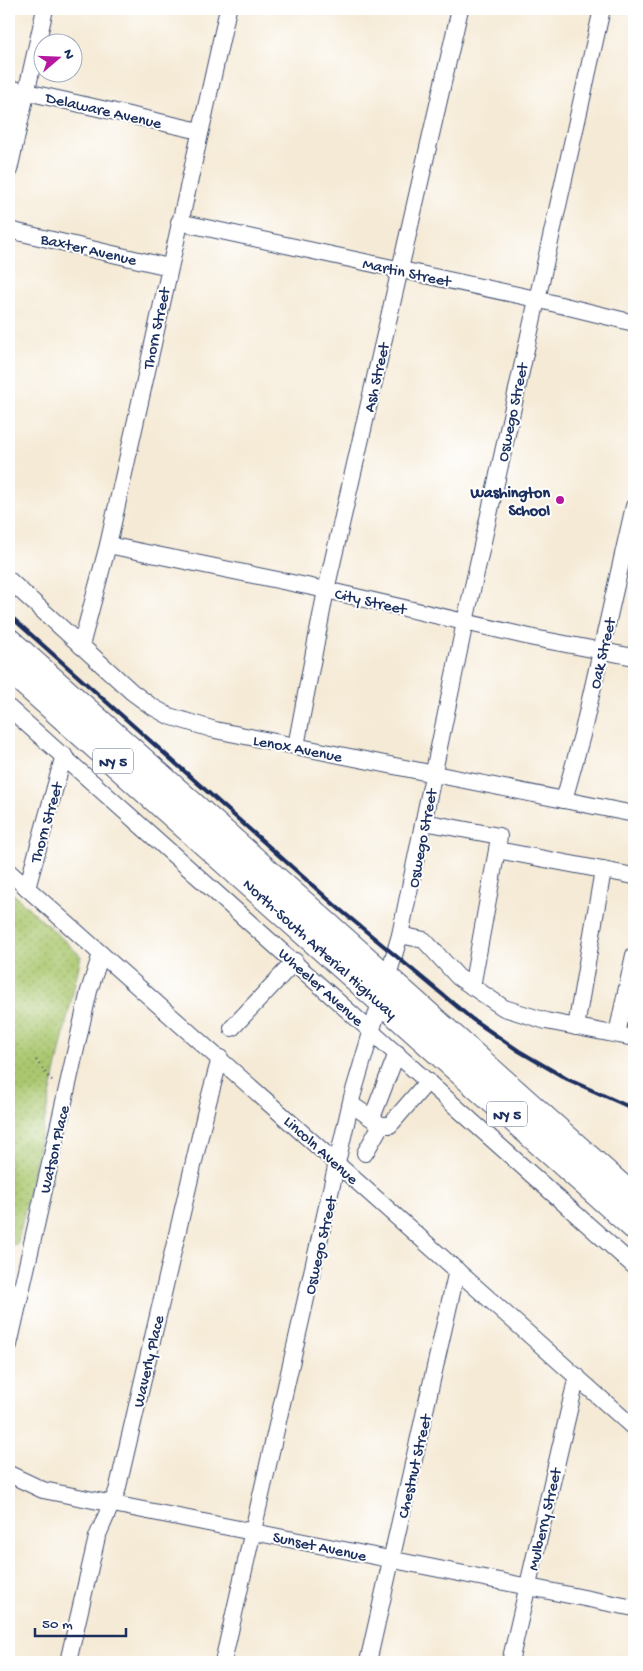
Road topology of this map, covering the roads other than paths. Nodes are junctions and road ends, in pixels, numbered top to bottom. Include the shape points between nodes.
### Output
1 (45, 9) edge
2 (228, 9) edge
3 (460, 9) edge
4 (602, 9) edge
5 (9, 88) edge
6 (27, 92) junction
7 (200, 131) junction
8 (9, 170) edge
9 (179, 222) junction
10 (9, 230) edge
11 (169, 267) junction
12 (400, 270) junction
13 (536, 299) junction
14 (634, 323) edge
15 (634, 506) edge
16 (108, 545) junction
17 (9, 580) edge
18 (326, 590) junction
19 (464, 622) junction
20 (9, 641) edge
21 (82, 646) junction
22 (602, 651) junction
23 (634, 657) edge
24 (9, 668) edge
25 (9, 708) edge
26 (296, 746) junction
27 (64, 755) junction
28 (434, 774) junction
29 (564, 800) junction
30 (634, 814) edge
31 (424, 822) junction
32 (496, 850) junction
33 (603, 870) junction
34 (9, 872) edge
35 (634, 876) edge
36 (27, 888) junction
37 (400, 935) junction
38 (101, 954) junction
39 (634, 955) edge
40 (295, 961) junction
41 (472, 987) junction
42 (383, 989) junction
43 (576, 1027) junction
44 (232, 1028) dead end
45 (371, 1029) junction
46 (617, 1034) junction
47 (634, 1038) edge
48 (397, 1053) junction
49 (220, 1058) junction
50 (428, 1081) junction
51 (351, 1104) junction
52 (376, 1121) junction
53 (364, 1153) dead end
54 (337, 1163) junction
55 (634, 1198) edge
56 (634, 1227) edge
57 (634, 1266) edge
58 (457, 1270) junction
59 (9, 1345) edge
60 (577, 1376) junction
61 (634, 1428) edge
62 (9, 1474) edge
63 (111, 1504) junction
64 (255, 1532) junction
65 (392, 1560) junction
66 (528, 1587) junction
67 (634, 1608) edge
68 (68, 1662) edge
69 (224, 1662) edge
70 (368, 1662) edge
71 (510, 1662) edge

1 - 6 street
2 - 7 street, Thorn Street
3 - 12 street, Ash Street
4 - 13 street, Oswego Street
5 - 6 street, Delaware Avenue
6 - 7 street, Delaware Avenue
6 - 8 street
7 - 9 street, Thorn Street
9 - 11 street, Thorn Street
9 - 12 street, Martin Street
10 - 11 street, Baxter Avenue
11 - 16 street, Thorn Street
12 - 13 street, Martin Street
12 - 18 street, Ash Street
13 - 14 street, Martin Street
13 - 19 street, Oswego Street
15 - 22 street, Oak Street
16 - 18 street, City Street
16 - 21 street, Thorn Street
17 - 21 street, Lenox Avenue
18 - 19 street, City Street
18 - 26 street, Ash Street
19 - 22 street, City Street
19 - 28 street, Oswego Street
20 - 42 highway, North-South Arterial Highway / NY 5
21 - 26 street, Lenox Avenue via 132,692 169,716 215,730
22 - 23 street, City Street
22 - 29 street, Oak Street
24 - 42 highway, North-South Arterial Highway / NY 5
25 - 27 street, Wheeler Avenue
26 - 28 street, Lenox Avenue
27 - 36 street, Thorn Street
27 - 40 street, Wheeler Avenue
28 - 29 street, Lenox Avenue
28 - 31 street, Oswego Street
29 - 30 street, Lenox Avenue
31 - 32 street via 499,836
31 - 37 street, Oswego Street
32 - 33 street
32 - 41 street
33 - 35 street
33 - 43 street
34 - 36 street, Lincoln Avenue
36 - 38 street, Lincoln Avenue
37 - 41 street via 424,940 458,977
37 - 42 street, Oswego Street
38 - 49 street, Lincoln Avenue
38 - 59 street, Watson Place via 89,991
39 - 46 street
40 - 44 street
40 - 45 street, Wheeler Avenue
41 - 43 street via 504,1008
42 - 45 street, Oswego Street
42 - 55 highway, North-South Arterial Highway / NY 5
42 - 56 highway, North-South Arterial Highway / NY 5
43 - 46 street
45 - 48 street, Wheeler Avenue
45 - 51 street, Oswego Street
46 - 47 street
48 - 50 street, Wheeler Avenue
48 - 52 street
49 - 54 street, Lincoln Avenue
49 - 63 street, Waverly Place via 118,1490
50 - 52 street via 390,1126
50 - 57 street, Wheeler Avenue
51 - 52 street
51 - 54 street, Oswego Street
52 - 53 street
54 - 58 street, Lincoln Avenue
54 - 64 street, Oswego Street
58 - 60 street, Lincoln Avenue
58 - 65 street, Chestnut Street
60 - 61 street, Lincoln Avenue
60 - 66 street, Mulberry Street
62 - 63 street, Sunset Avenue via 43,1490
63 - 64 street, Sunset Avenue
63 - 68 street, Waverly Place via 97,1537
64 - 65 street, Sunset Avenue
64 - 69 street, Oswego Street
65 - 66 street, Sunset Avenue
65 - 70 street, Chestnut Street
66 - 67 street, Sunset Avenue
66 - 71 street, Mulberry Street

